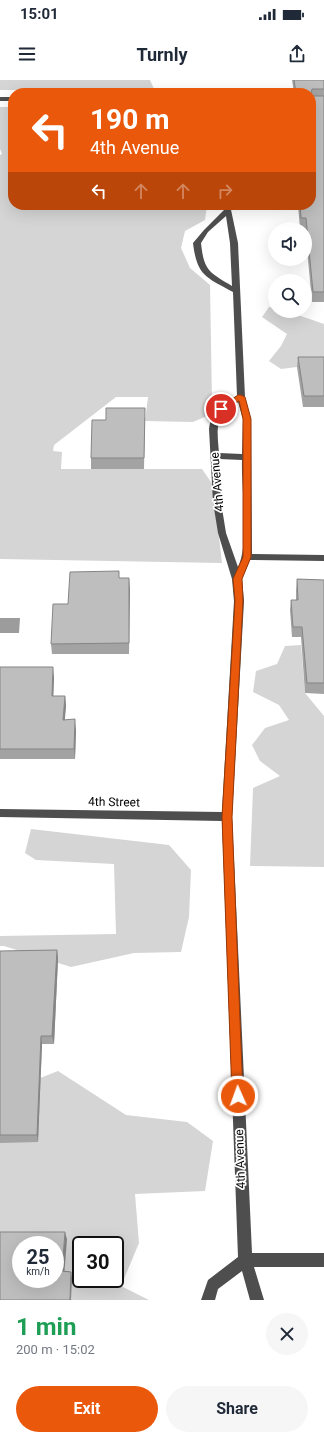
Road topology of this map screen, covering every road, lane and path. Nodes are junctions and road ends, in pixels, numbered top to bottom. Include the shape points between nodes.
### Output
1 (225, 210) edge
2 (228, 210) edge
3 (236, 292) junction
4 (241, 397) junction
5 (214, 456) junction
6 (246, 457) junction
7 (247, 557) junction
8 (324, 558) edge
9 (238, 579) junction
10 (0, 813) edge
11 (227, 817) junction
12 (245, 1260) junction
13 (324, 1260) edge
14 (208, 1300) edge
15 (256, 1300) edge

1 - 3 street, 4th Avenue via 197,243 199,261 208,275
2 - 3 street, 4th Avenue via 234,243
3 - 4 street, 4th Avenue
4 - 5 street, 4th Avenue via 221,409 213,422
4 - 6 street, 4th Avenue via 247,419
5 - 6 street
5 - 9 street, 4th Avenue via 222,533
6 - 7 street, 4th Avenue
7 - 8 street
7 - 9 street, 4th Avenue
9 - 11 street, 4th Avenue via 239,601
10 - 11 street, 4th Street
11 - 12 street, 4th Avenue
12 - 13 street
12 - 14 street via 213,1285
12 - 15 street, 4th Avenue

